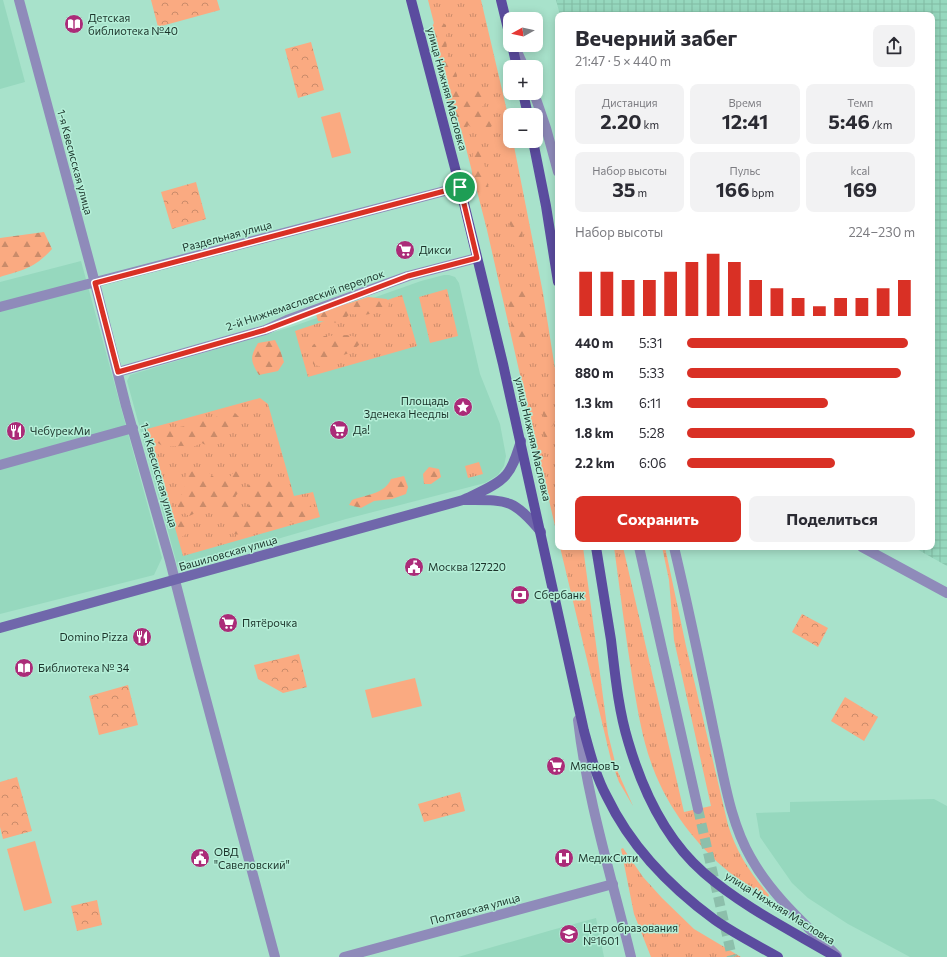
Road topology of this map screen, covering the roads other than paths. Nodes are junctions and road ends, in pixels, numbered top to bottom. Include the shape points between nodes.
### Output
1 (19, 0) edge
2 (411, 0) edge
3 (501, 0) edge
4 (504, 12) edge
5 (536, 100) edge
6 (534, 148) edge
7 (555, 161) edge
8 (460, 187) junction
9 (477, 258) junction
10 (555, 263) edge
11 (95, 283) junction
12 (0, 307) edge
13 (118, 372) junction
14 (133, 428) junction
15 (521, 441) junction
16 (0, 464) edge
17 (463, 500) junction
18 (541, 532) junction
19 (596, 550) edge
20 (640, 550) edge
21 (675, 550) edge
22 (867, 550) edge
23 (176, 580) junction
24 (947, 594) edge
25 (0, 628) edge
26 (575, 690) junction
27 (698, 809) tunnel mouth
28 (613, 884) junction
29 (275, 957) edge
30 (344, 957) edge
31 (631, 957) edge
32 (778, 957) edge
33 (837, 957) edge

1 - 11 street, 1-я Квесисская улица
2 - 8 main road, улица Нижняя Масловка
3 - 4 main road
5 - 7 street
6 - 10 main road
8 - 9 main road, улица Нижняя Масловка
8 - 11 street, Раздельная улица
9 - 13 street, 2-й Нижнемасловский переулок via 408,276 265,330
9 - 15 main road, улица Нижняя Масловка
11 - 12 street, Раздельная улица
11 - 13 street, 1-я Квесисская улица
13 - 14 street, 1-я Квесисская улица
14 - 16 street
14 - 23 street, 1-я Квесисская улица
15 - 17 main road, Башиловская улица via 506,475 499,482
15 - 18 main road, улица Нижняя Масловка
17 - 18 main road, Башиловская улица via 508,502 526,514
17 - 23 main road, Башиловская улица
18 - 26 main road, улица Нижняя Масловка
19 - 33 main road, улица Нижняя Масловка via 627,740 640,778 657,813 677,844 703,872 730,893
20 - 27 street
21 - 33 street, улица Нижняя Масловка via 719,756 739,834 751,859 774,891
22 - 24 street
23 - 25 main road, Башиловская улица
23 - 29 street, 1-я Квесисская улица
26 - 28 street, улица Нижняя Масловка via 582,751
26 - 32 main road via 592,758 606,796 638,849 686,896 716,920
28 - 30 street, Полтавская улица
28 - 31 street, улица Нижняя Масловка

